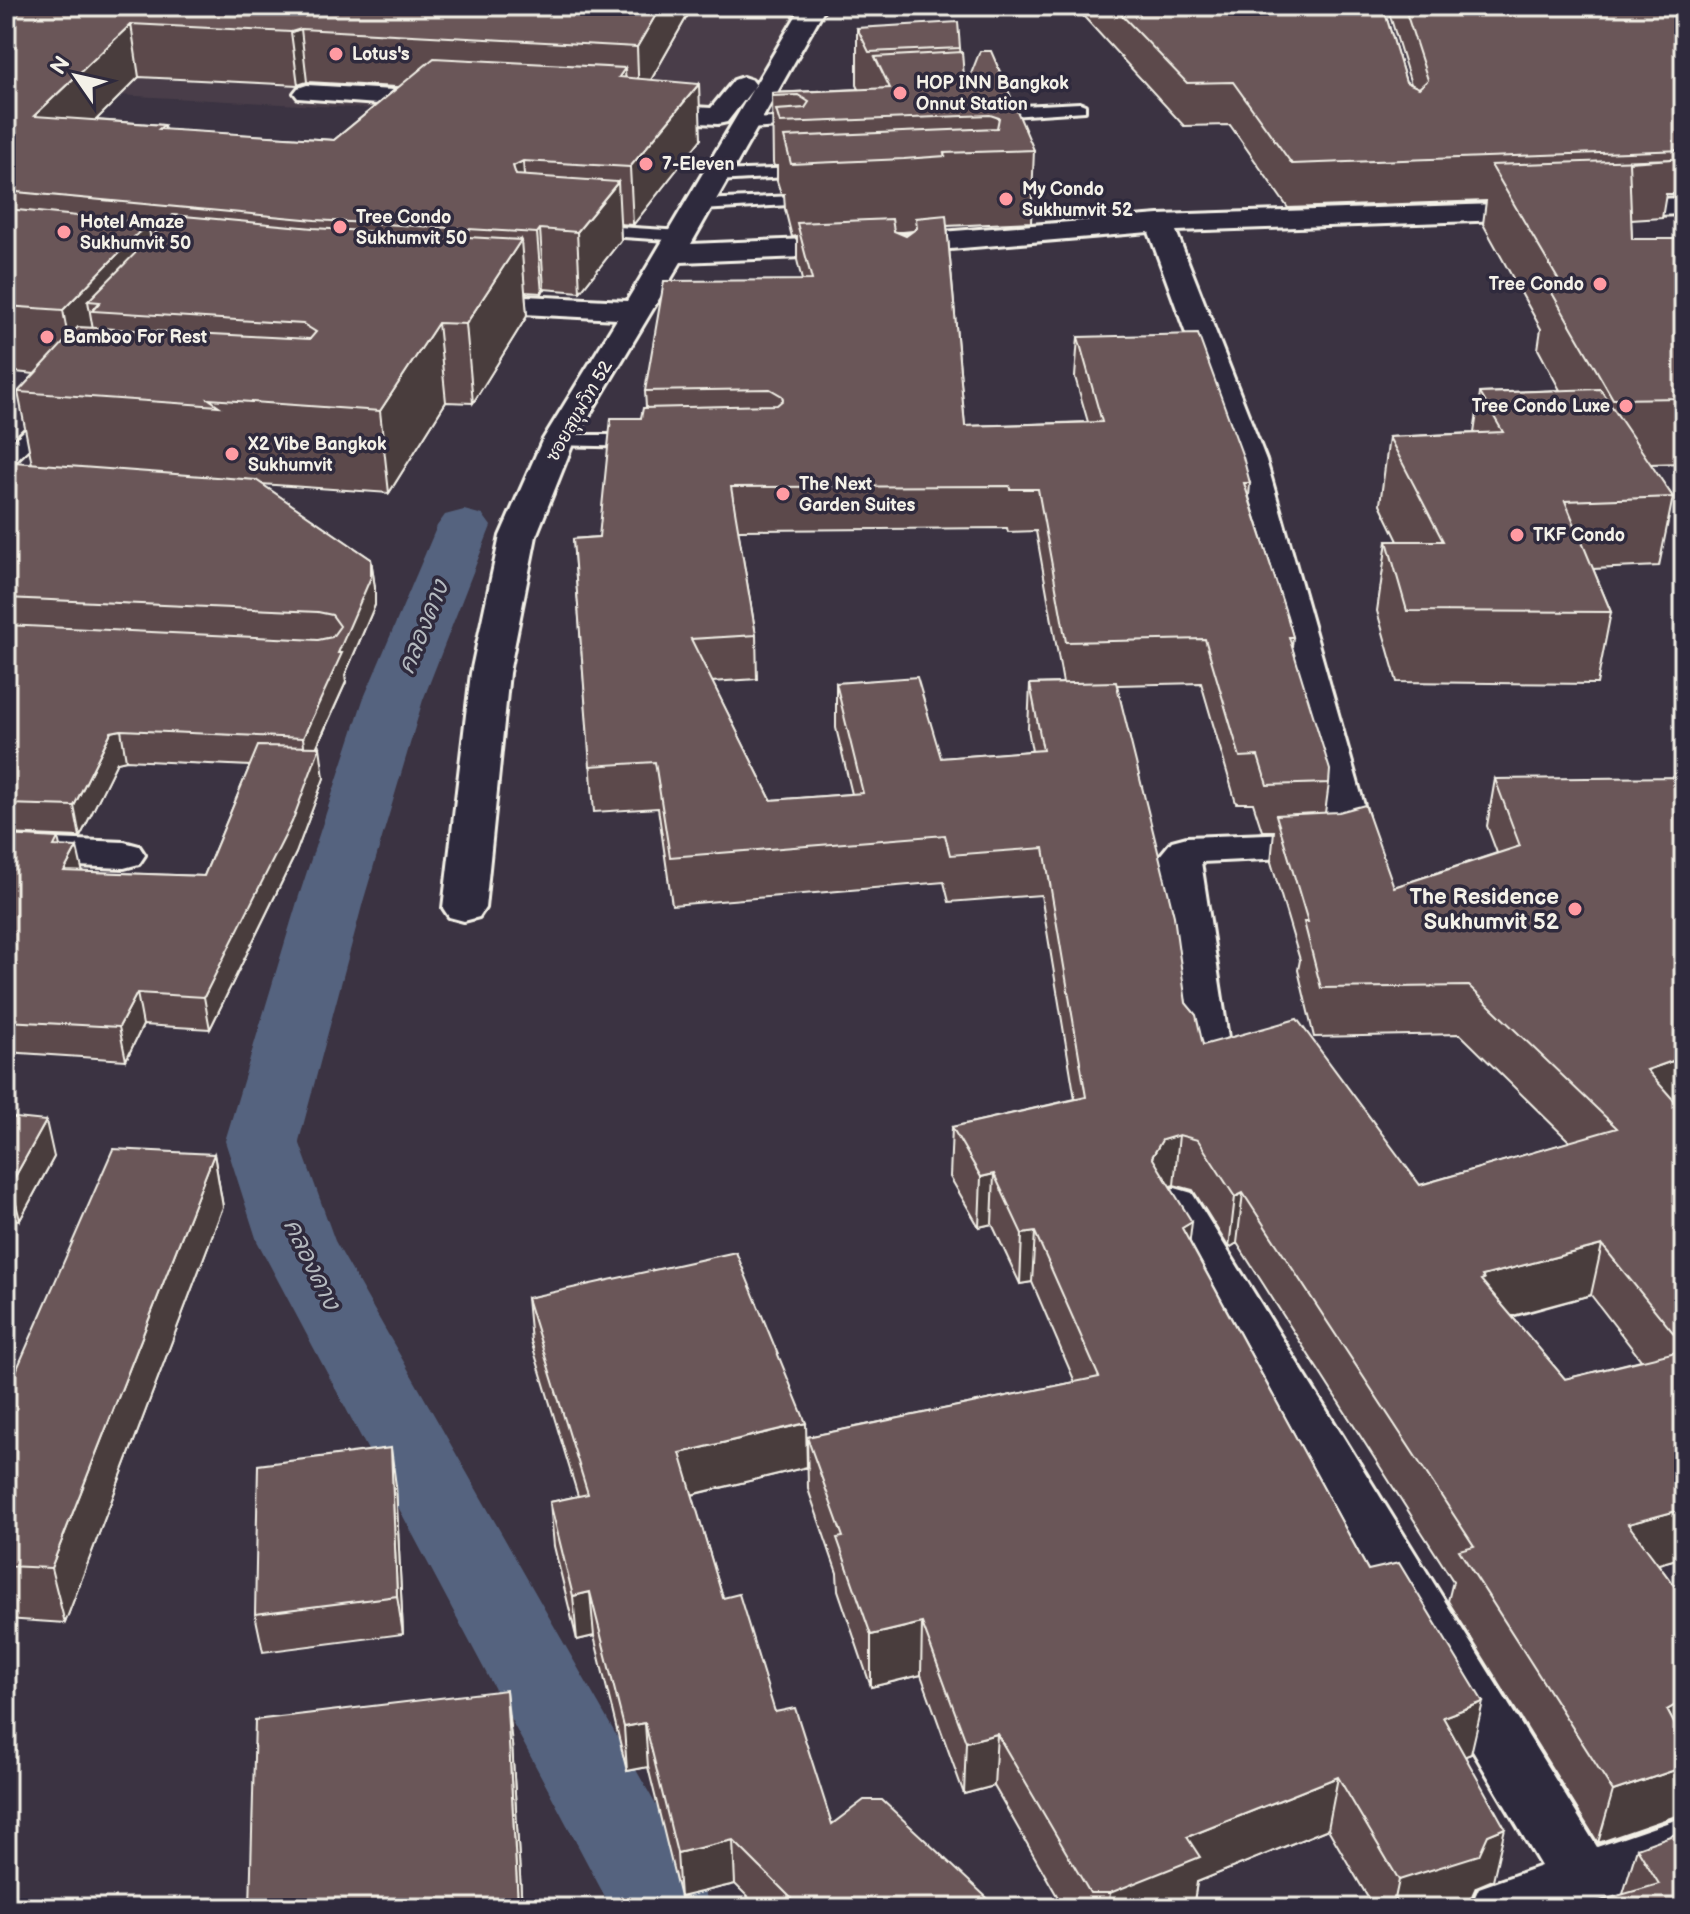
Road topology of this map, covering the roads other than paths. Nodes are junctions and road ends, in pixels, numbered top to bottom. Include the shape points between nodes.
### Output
1 (814, 6) edge
2 (743, 85) dead end
3 (307, 93) edge
4 (1080, 108) dead end
5 (966, 114) edge
6 (423, 116) edge
7 (827, 121) edge
8 (743, 131) junction
9 (799, 173) edge
10 (717, 176) junction
11 (844, 200) edge
12 (701, 205) junction
13 (1673, 206) edge
14 (1159, 223) junction
15 (574, 229) edge
16 (1684, 237) edge
17 (676, 245) junction
18 (432, 301) edge
19 (638, 311) junction
20 (72, 396) edge
21 (661, 440) edge
22 (558, 441) junction
23 (6, 459) edge
24 (6, 850) edge
25 (124, 855) dead end
26 (464, 908) dead end
27 (1207, 1051) edge
28 (1175, 1205) edge
29 (1684, 1844) edge
30 (1583, 1880) junction
31 (1502, 1908) edge

1 - 8 street, ซอยสุขุมวิท 52
2 - 8 street via 718,116 626,120
3 - 6 street via 460,110
4 - 5 lane
7 - 8 lane
8 - 10 street, ซอยสุขุมวิท 52
9 - 10 lane
10 - 12 street, ซอยสุขุมวิท 52
11 - 12 lane
12 - 17 street, ซอยสุขุมวิท 52
13 - 14 street
13 - 16 street
14 - 17 street via 903,253
14 - 27 street via 1249,460 1347,816 1347,832 1333,844 1187,850 1179,858
15 - 17 lane
17 - 19 street, ซอยสุขุมวิท 52
18 - 19 street
19 - 22 street, ซอยสุขุมวิท 52
20 - 23 lane
21 - 22 lane
22 - 26 street, ซอยสุขุมวิท 52 via 518,536 501,609
24 - 25 street
28 - 30 street
29 - 30 street
30 - 31 street

